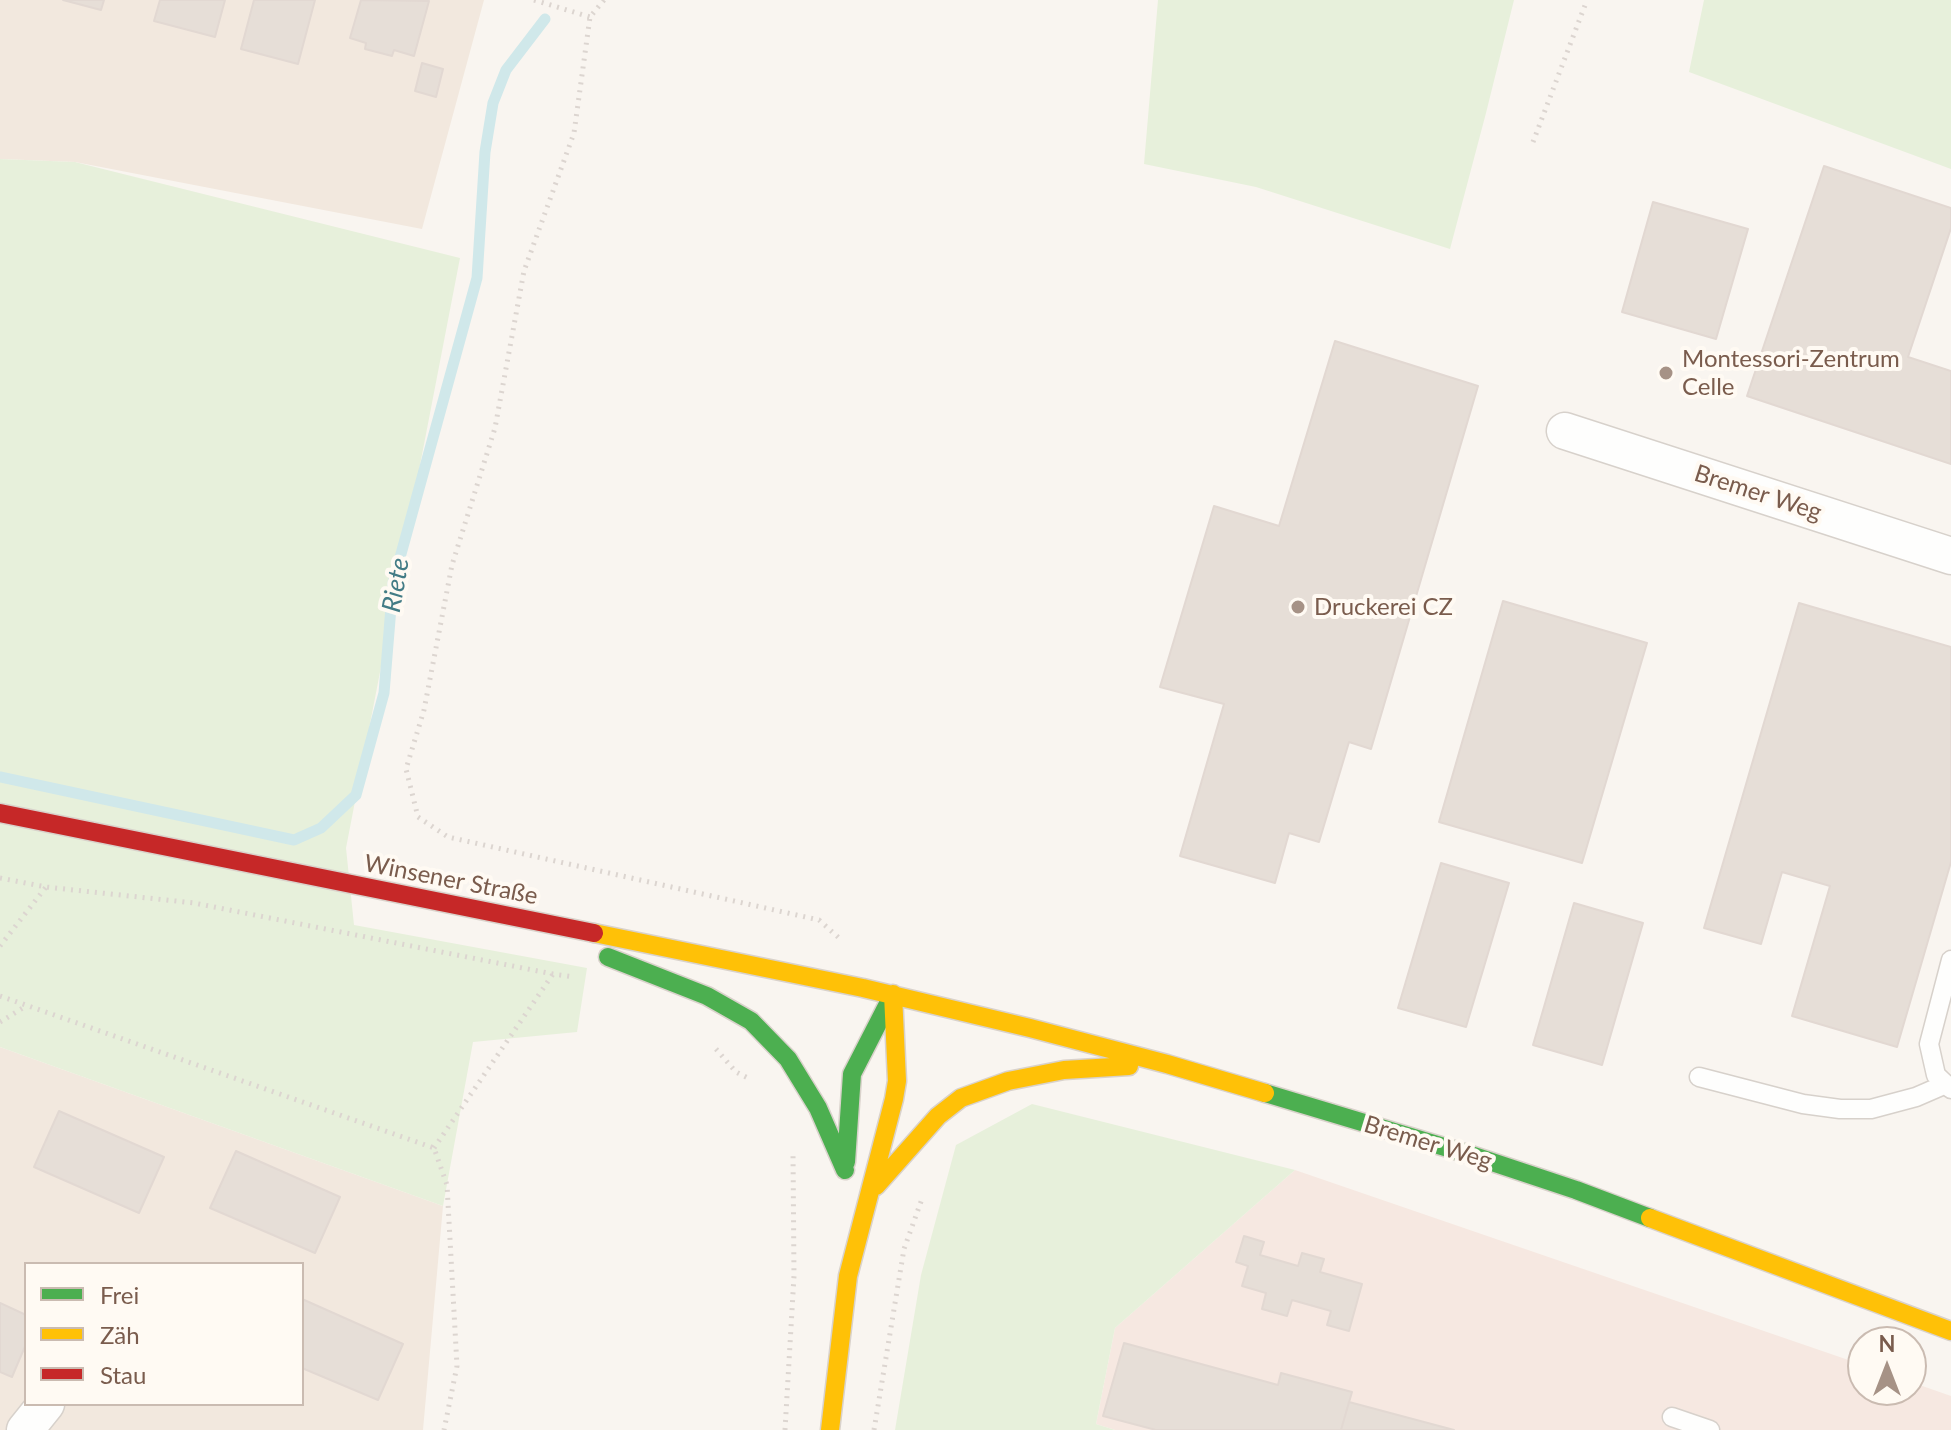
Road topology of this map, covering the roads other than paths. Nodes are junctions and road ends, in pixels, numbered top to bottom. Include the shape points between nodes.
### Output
1 (1565, 431) dead end
2 (1951, 556) edge
3 (0, 813) edge
4 (501, 915) junction
5 (1951, 960) edge
6 (893, 994) junction
7 (1167, 1064) junction
8 (1699, 1077) dead end
9 (1949, 1086) edge
10 (869, 1194) junction
11 (847, 1215) dead end
12 (848, 1276) junction
13 (1951, 1331) edge
14 (44, 1406) edge
15 (1672, 1417) dead end
16 (25, 1430) edge
17 (830, 1430) edge
18 (1710, 1430) edge

1 - 2 street, Bremer Weg
3 - 4 main road, Winsener Straße
4 - 6 main road, Winsener Straße
4 - 6 main road via 707,996 751,1021 788,1059 818,1108 846,1178 852,1074
5 - 9 lane via 1929,1044 1936,1075
6 - 7 main road, Bremer Weg
6 - 10 main road via 897,1081
7 - 10 main road via 1064,1070 1008,1081 961,1098 938,1116
7 - 13 main road, Bremer Weg via 1576,1190
8 - 9 lane via 1840,1109 1871,1109
10 - 12 main road
11 - 12 main road
12 - 17 main road
14 - 16 street
15 - 18 lane

